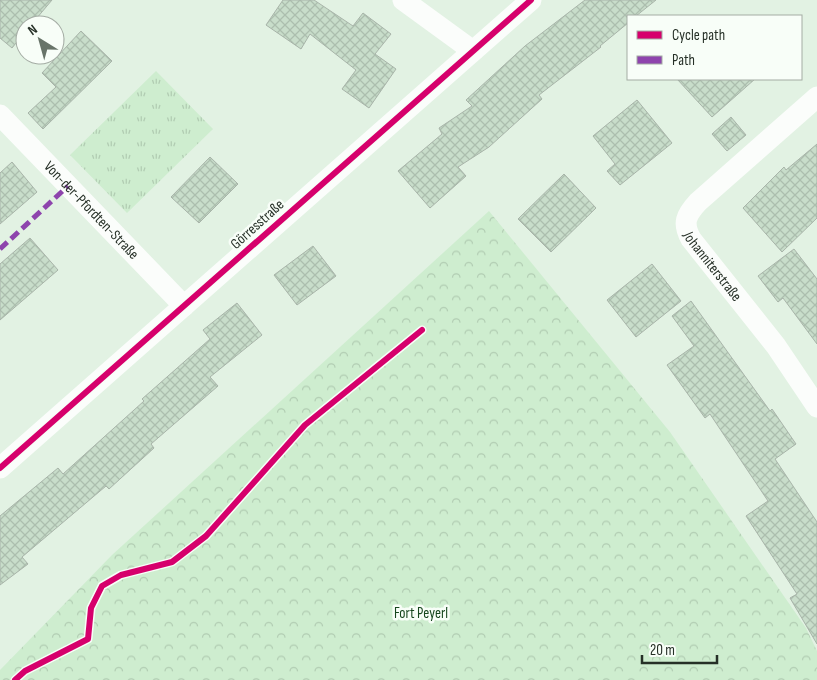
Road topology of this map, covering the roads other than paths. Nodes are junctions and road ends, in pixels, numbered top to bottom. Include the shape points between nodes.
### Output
1 (403, 0) edge
2 (531, 0) edge
3 (473, 51) junction
4 (817, 97) edge
5 (0, 115) edge
6 (184, 306) junction
7 (817, 407) edge
8 (0, 468) edge

1 - 3 street
2 - 3 street, Görresstraße
3 - 6 street, Görresstraße
4 - 7 street, Johanniterstraße via 698,202 689,212 686,223 691,240 776,346
5 - 6 street, Von-der-Pfordten-Straße
6 - 8 street, Görresstraße

